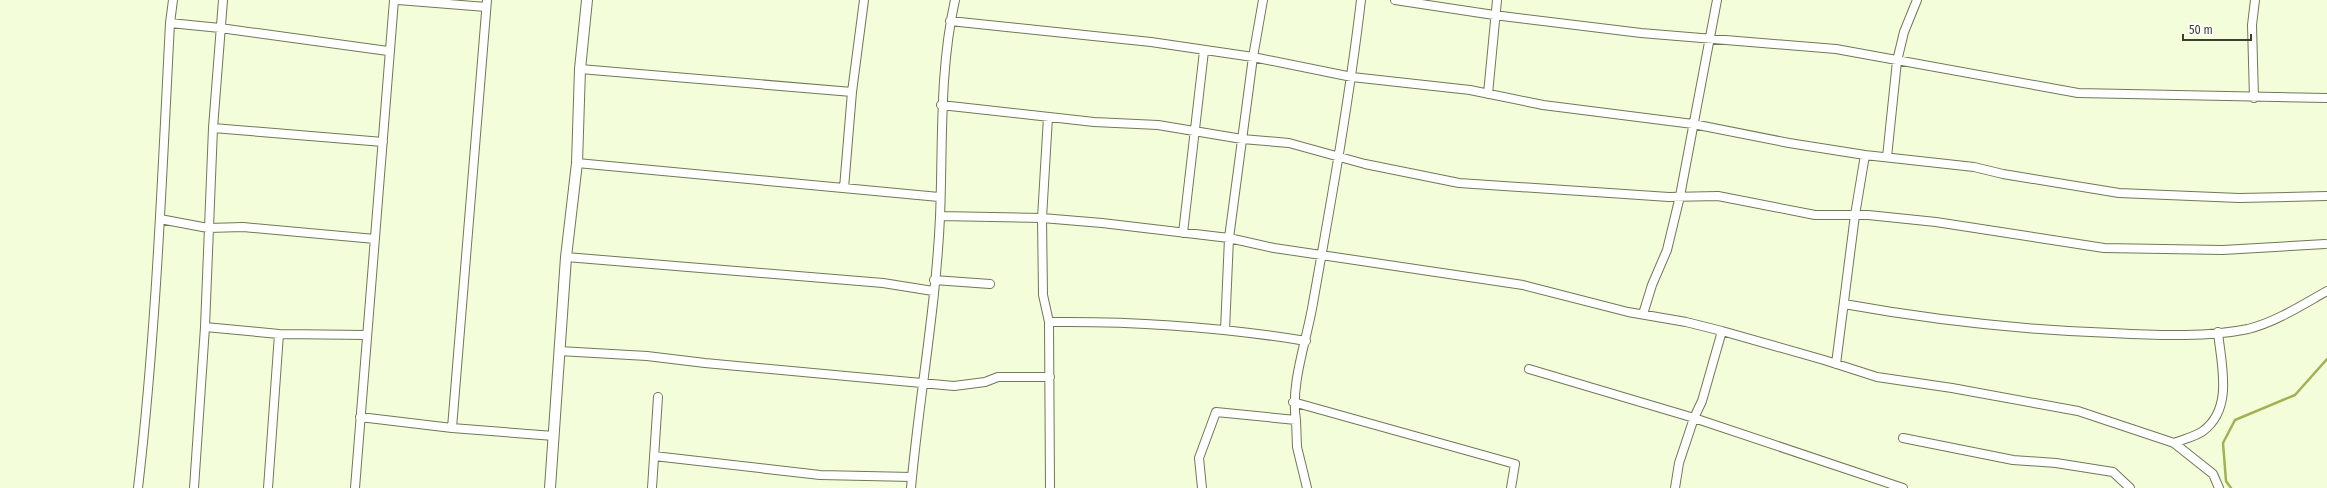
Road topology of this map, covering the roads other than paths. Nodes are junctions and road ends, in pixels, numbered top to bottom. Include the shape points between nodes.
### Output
1 (173, 0) edge
2 (223, 0) edge
3 (394, 0) edge
4 (398, 0) edge
5 (587, 0) edge
6 (864, 0) edge
7 (955, 0) edge
8 (1262, 0) edge
9 (1361, 0) edge
10 (1395, 0) edge
11 (1496, 0) edge
12 (1718, 0) edge
13 (1917, 0) edge
14 (2255, 0) edge
15 (487, 4) edge
16 (1494, 15) junction
17 (950, 21) junction
18 (170, 23) junction
19 (220, 28) junction
20 (1710, 39) junction
21 (388, 51) junction
22 (1204, 51) junction
23 (1253, 57) junction
24 (1897, 61) junction
25 (580, 69) junction
26 (1352, 77) junction
27 (852, 92) junction
28 (1488, 94) junction
29 (2254, 98) junction
30 (2327, 98) edge
31 (941, 105) junction
32 (1048, 117) junction
33 (1693, 124) junction
34 (213, 128) junction
35 (1193, 131) junction
36 (1242, 139) junction
37 (383, 142) junction
38 (1865, 155) junction
39 (1337, 156) junction
40 (1887, 157) junction
41 (577, 163) junction
42 (844, 188) junction
43 (1680, 196) junction
44 (2327, 196) edge
45 (939, 197) junction
46 (1855, 214) junction
47 (940, 216) junction
48 (1042, 218) junction
49 (160, 220) junction
50 (208, 228) junction
51 (1182, 233) junction
52 (1229, 238) junction
53 (375, 239) junction
54 (2325, 244) dead end
55 (1321, 255) junction
56 (566, 257) junction
57 (934, 280) junction
58 (990, 284) dead end
59 (933, 291) junction
60 (2327, 291) edge
61 (1844, 304) junction
62 (1643, 314) junction
63 (1049, 322) junction
64 (205, 327) junction
65 (1224, 330) junction
66 (1722, 331) junction
67 (2218, 332) junction
68 (279, 334) junction
69 (366, 335) junction
70 (1306, 341) junction
71 (559, 351) junction
72 (1836, 364) junction
73 (1529, 369) dead end
74 (1050, 377) junction
75 (922, 383) junction
76 (658, 397) dead end
77 (1293, 402) junction
78 (360, 417) junction
79 (1694, 418) junction
80 (1296, 420) junction
81 (452, 428) junction
82 (554, 436) junction
83 (1903, 438) dead end
84 (2174, 443) junction
85 (654, 456) junction
86 (912, 477) junction
87 (138, 488) edge
88 (194, 488) edge
89 (268, 488) edge
90 (355, 488) edge
91 (550, 488) edge
92 (652, 488) edge
93 (911, 488) edge
94 (1050, 488) edge
95 (1202, 488) edge
96 (1307, 488) edge
97 (1510, 488) edge
98 (1675, 488) edge
99 (1903, 488) edge
100 (2130, 488) edge
101 (2219, 488) edge

1 - 18 street
2 - 19 street
3 - 21 street
4 - 15 street
5 - 25 street
6 - 27 street
7 - 17 street
8 - 23 street
9 - 26 street
10 - 16 street
11 - 16 street
12 - 20 street
13 - 24 street via 1904,32
14 - 29 street via 2252,25
15 - 81 street
16 - 20 street
16 - 28 street
17 - 22 street via 1150,42
17 - 31 street
18 - 19 street
18 - 49 street
19 - 21 street
19 - 34 street
20 - 24 street via 1836,49
20 - 33 street
21 - 37 street
22 - 23 street
22 - 35 street
23 - 26 street
23 - 36 street
24 - 29 street via 2078,93
24 - 40 street
25 - 27 street
25 - 41 street
26 - 28 street
26 - 39 street
27 - 42 street
28 - 33 street via 1543,105
29 - 30 street
31 - 32 street
31 - 45 street
32 - 35 street via 1158,125
32 - 48 street
33 - 38 street
33 - 43 street
34 - 37 street
34 - 50 street
35 - 36 street
35 - 51 street
36 - 39 street via 1289,143
36 - 52 street
37 - 53 street
38 - 40 street
38 - 46 street
39 - 43 street via 1459,183
39 - 55 street
40 - 44 street via 1974,167 2119,193 2239,198
41 - 42 street
41 - 56 street
42 - 45 street
43 - 46 street via 1718,196 1816,215
43 - 62 street via 1667,250
45 - 47 street
46 - 54 street via 1936,222 2104,248 2223,250
46 - 61 street
47 - 48 street
47 - 57 street
48 - 51 street
48 - 63 street via 1042,295
49 - 50 street
49 - 87 street via 147,410
50 - 53 street via 243,227
50 - 64 street
51 - 52 street
52 - 55 street
52 - 65 street
53 - 69 street
55 - 62 street via 1523,285
55 - 70 street
56 - 59 street via 883,283
56 - 71 street
57 - 58 street
57 - 59 street
59 - 75 street
60 - 67 street via 2276,319 2248,329
61 - 67 street via 1891,313 2033,330 2177,336
61 - 72 street
62 - 66 street
63 - 65 street via 1120,321
63 - 74 street
64 - 68 street
64 - 88 street
65 - 70 street
66 - 72 street
66 - 79 street via 1702,401
67 - 84 street via 2224,388 2218,414 2202,432
68 - 69 street
68 - 89 street
69 - 78 street
70 - 77 street
71 - 75 street via 647,356 705,364
71 - 82 street
72 - 84 street via 1877,377 2078,411
73 - 79 street
74 - 75 street via 998,377 985,382 954,386
74 - 94 street
75 - 86 street
76 - 85 street
77 - 80 street
77 - 97 street via 1515,464
78 - 81 street
78 - 90 street
79 - 98 street via 1679,463
79 - 99 street
80 - 95 street via 1216,412 1199,458
80 - 96 street via 1297,447
81 - 82 street
82 - 91 street
83 - 100 street via 2013,460 2056,463 2113,472
84 - 101 street via 2213,474
85 - 86 street via 820,474
85 - 92 street
86 - 93 street

